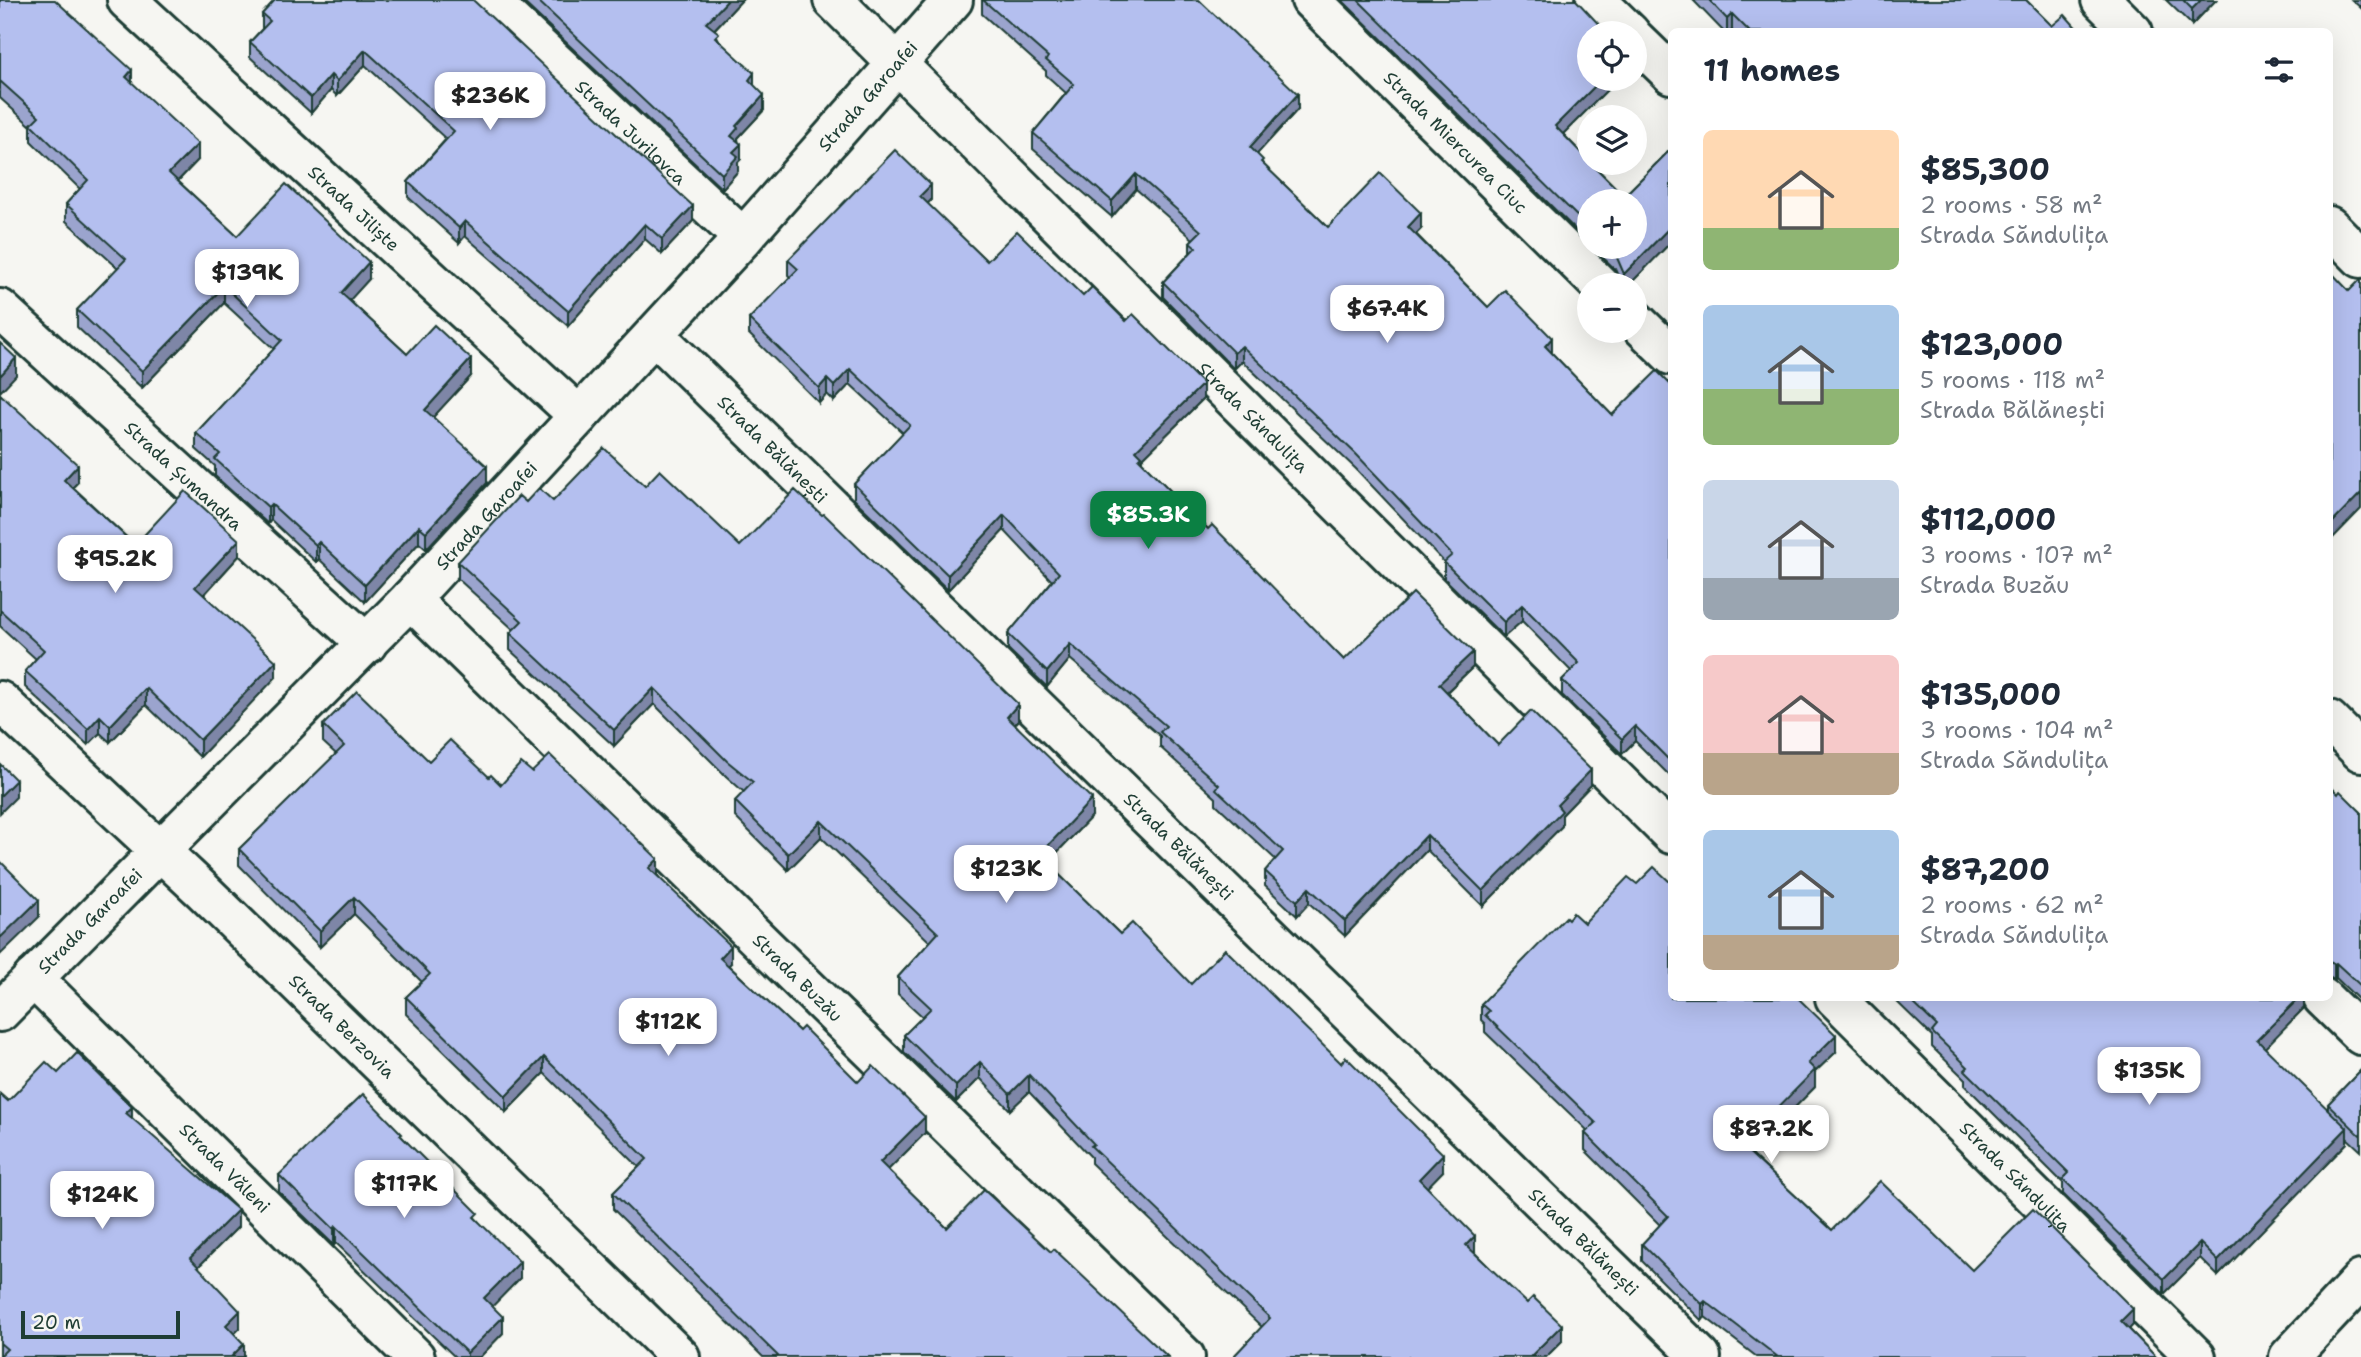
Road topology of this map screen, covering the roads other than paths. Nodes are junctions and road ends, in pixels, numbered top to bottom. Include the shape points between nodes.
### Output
1 (127, 0) edge
2 (489, 0) edge
3 (833, 0) edge
4 (953, 0) edge
5 (1311, 0) edge
6 (1596, 0) edge
7 (2101, 0) edge
8 (1618, 21) edge
9 (2129, 28) edge
10 (1647, 50) edge
11 (899, 63) junction
12 (1668, 71) edge
13 (2333, 230) edge
14 (743, 238) junction
15 (2361, 258) edge
16 (1589, 273) edge
17 (0, 309) edge
18 (1647, 332) edge
19 (655, 335) junction
20 (1668, 352) edge
21 (579, 416) junction
22 (410, 599) junction
23 (367, 644) junction
24 (0, 701) edge
25 (2333, 724) edge
26 (2361, 751) edge
27 (1668, 831) edge
28 (160, 851) junction
29 (33, 978) junction
30 (1838, 1001) edge
31 (2326, 1001) edge
32 (0, 1012) edge
33 (2361, 1035) edge
34 (2361, 1280) edge
35 (2304, 1352) edge
36 (415, 1357) edge
37 (680, 1357) edge
38 (1185, 1357) edge
39 (1701, 1357) edge
40 (2196, 1357) edge

1 - 21 street, Strada Jiliște
2 - 14 street, Strada Jurilovca
3 - 11 street, Strada Săndulița
4 - 11 street, Strada Garoafei
5 - 16 street, Strada Miercurea Ciuc
6 - 8 street
7 - 9 street
10 - 12 street
11 - 14 street, Strada Garoafei
11 - 27 street, Strada Săndulița
13 - 15 street
14 - 19 street, Strada Garoafei
17 - 23 street, Strada Șumandra
18 - 20 street
19 - 21 street, Strada Garoafei
19 - 39 street, Strada Bălănești
21 - 22 street, Strada Garoafei
22 - 23 street, Strada Garoafei
22 - 38 street, Strada Buzău
23 - 28 street, Strada Garoafei
24 - 28 street, Strada Berzovia
25 - 26 street
28 - 29 street, Strada Garoafei
28 - 37 street, Strada Berzovia
29 - 32 street, Strada Garoafei
29 - 36 street, Strada Văleni
30 - 40 street, Strada Săndulița
31 - 33 street
34 - 35 street

